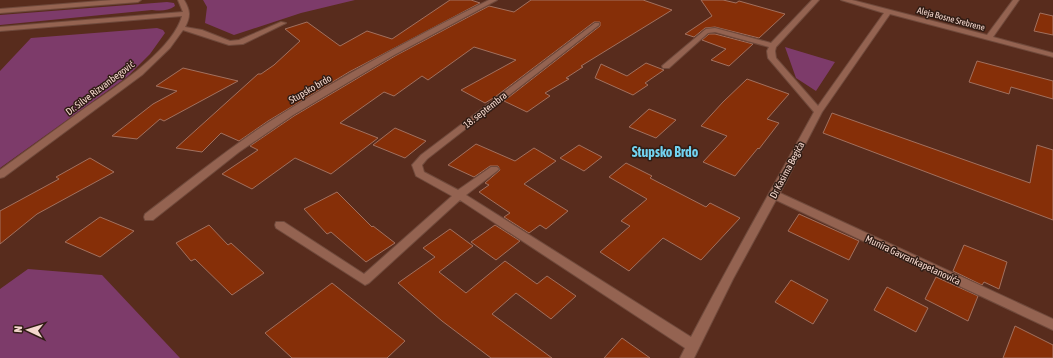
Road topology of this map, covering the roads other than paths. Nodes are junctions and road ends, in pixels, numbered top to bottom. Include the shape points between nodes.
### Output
1 (138, 0) edge
2 (181, 0) edge
3 (494, 0) edge
4 (816, 0) edge
5 (844, 0) edge
6 (1016, 0) edge
7 (0, 11) edge
8 (888, 12) junction
9 (186, 14) junction
10 (283, 23) dead end
11 (597, 24) dead end
12 (182, 28) junction
13 (0, 29) edge
14 (989, 38) junction
15 (773, 46) junction
16 (1053, 55) edge
17 (666, 66) dead end
18 (818, 112) junction
19 (494, 169) dead end
20 (0, 175) edge
21 (459, 195) junction
22 (774, 195) junction
23 (149, 217) dead end
24 (280, 225) dead end
25 (1053, 326) edge
26 (693, 346) junction
27 (687, 358) edge

1 - 7 street
2 - 9 street
3 - 23 street, Stupsko brdo via 429,32 290,113 225,158
4 - 15 street
5 - 8 street, Aleja Bosne Srebrene
6 - 14 street
8 - 14 street, Aleja Bosne Srebrene
8 - 18 street, Dr Kasima Begića
9 - 12 street, Dr. Silve Rizvanbegović
9 - 13 street
10 - 12 street via 234,43
11 - 21 street, 18. septembra via 417,165 420,174
12 - 20 street, Dr. Silve Rizvanbegović via 139,73
14 - 16 street, Aleja Bosne Srebrene
15 - 17 street via 709,30
15 - 18 street via 772,58
18 - 22 street, Dr Kasima Begića
19 - 21 street
21 - 24 street via 365,280
21 - 26 street, 18. septembra
22 - 25 street, Munira Gavrankapetanovića
22 - 26 street, Dr Kasima Begića
26 - 27 street, Dr Kasima Begića

